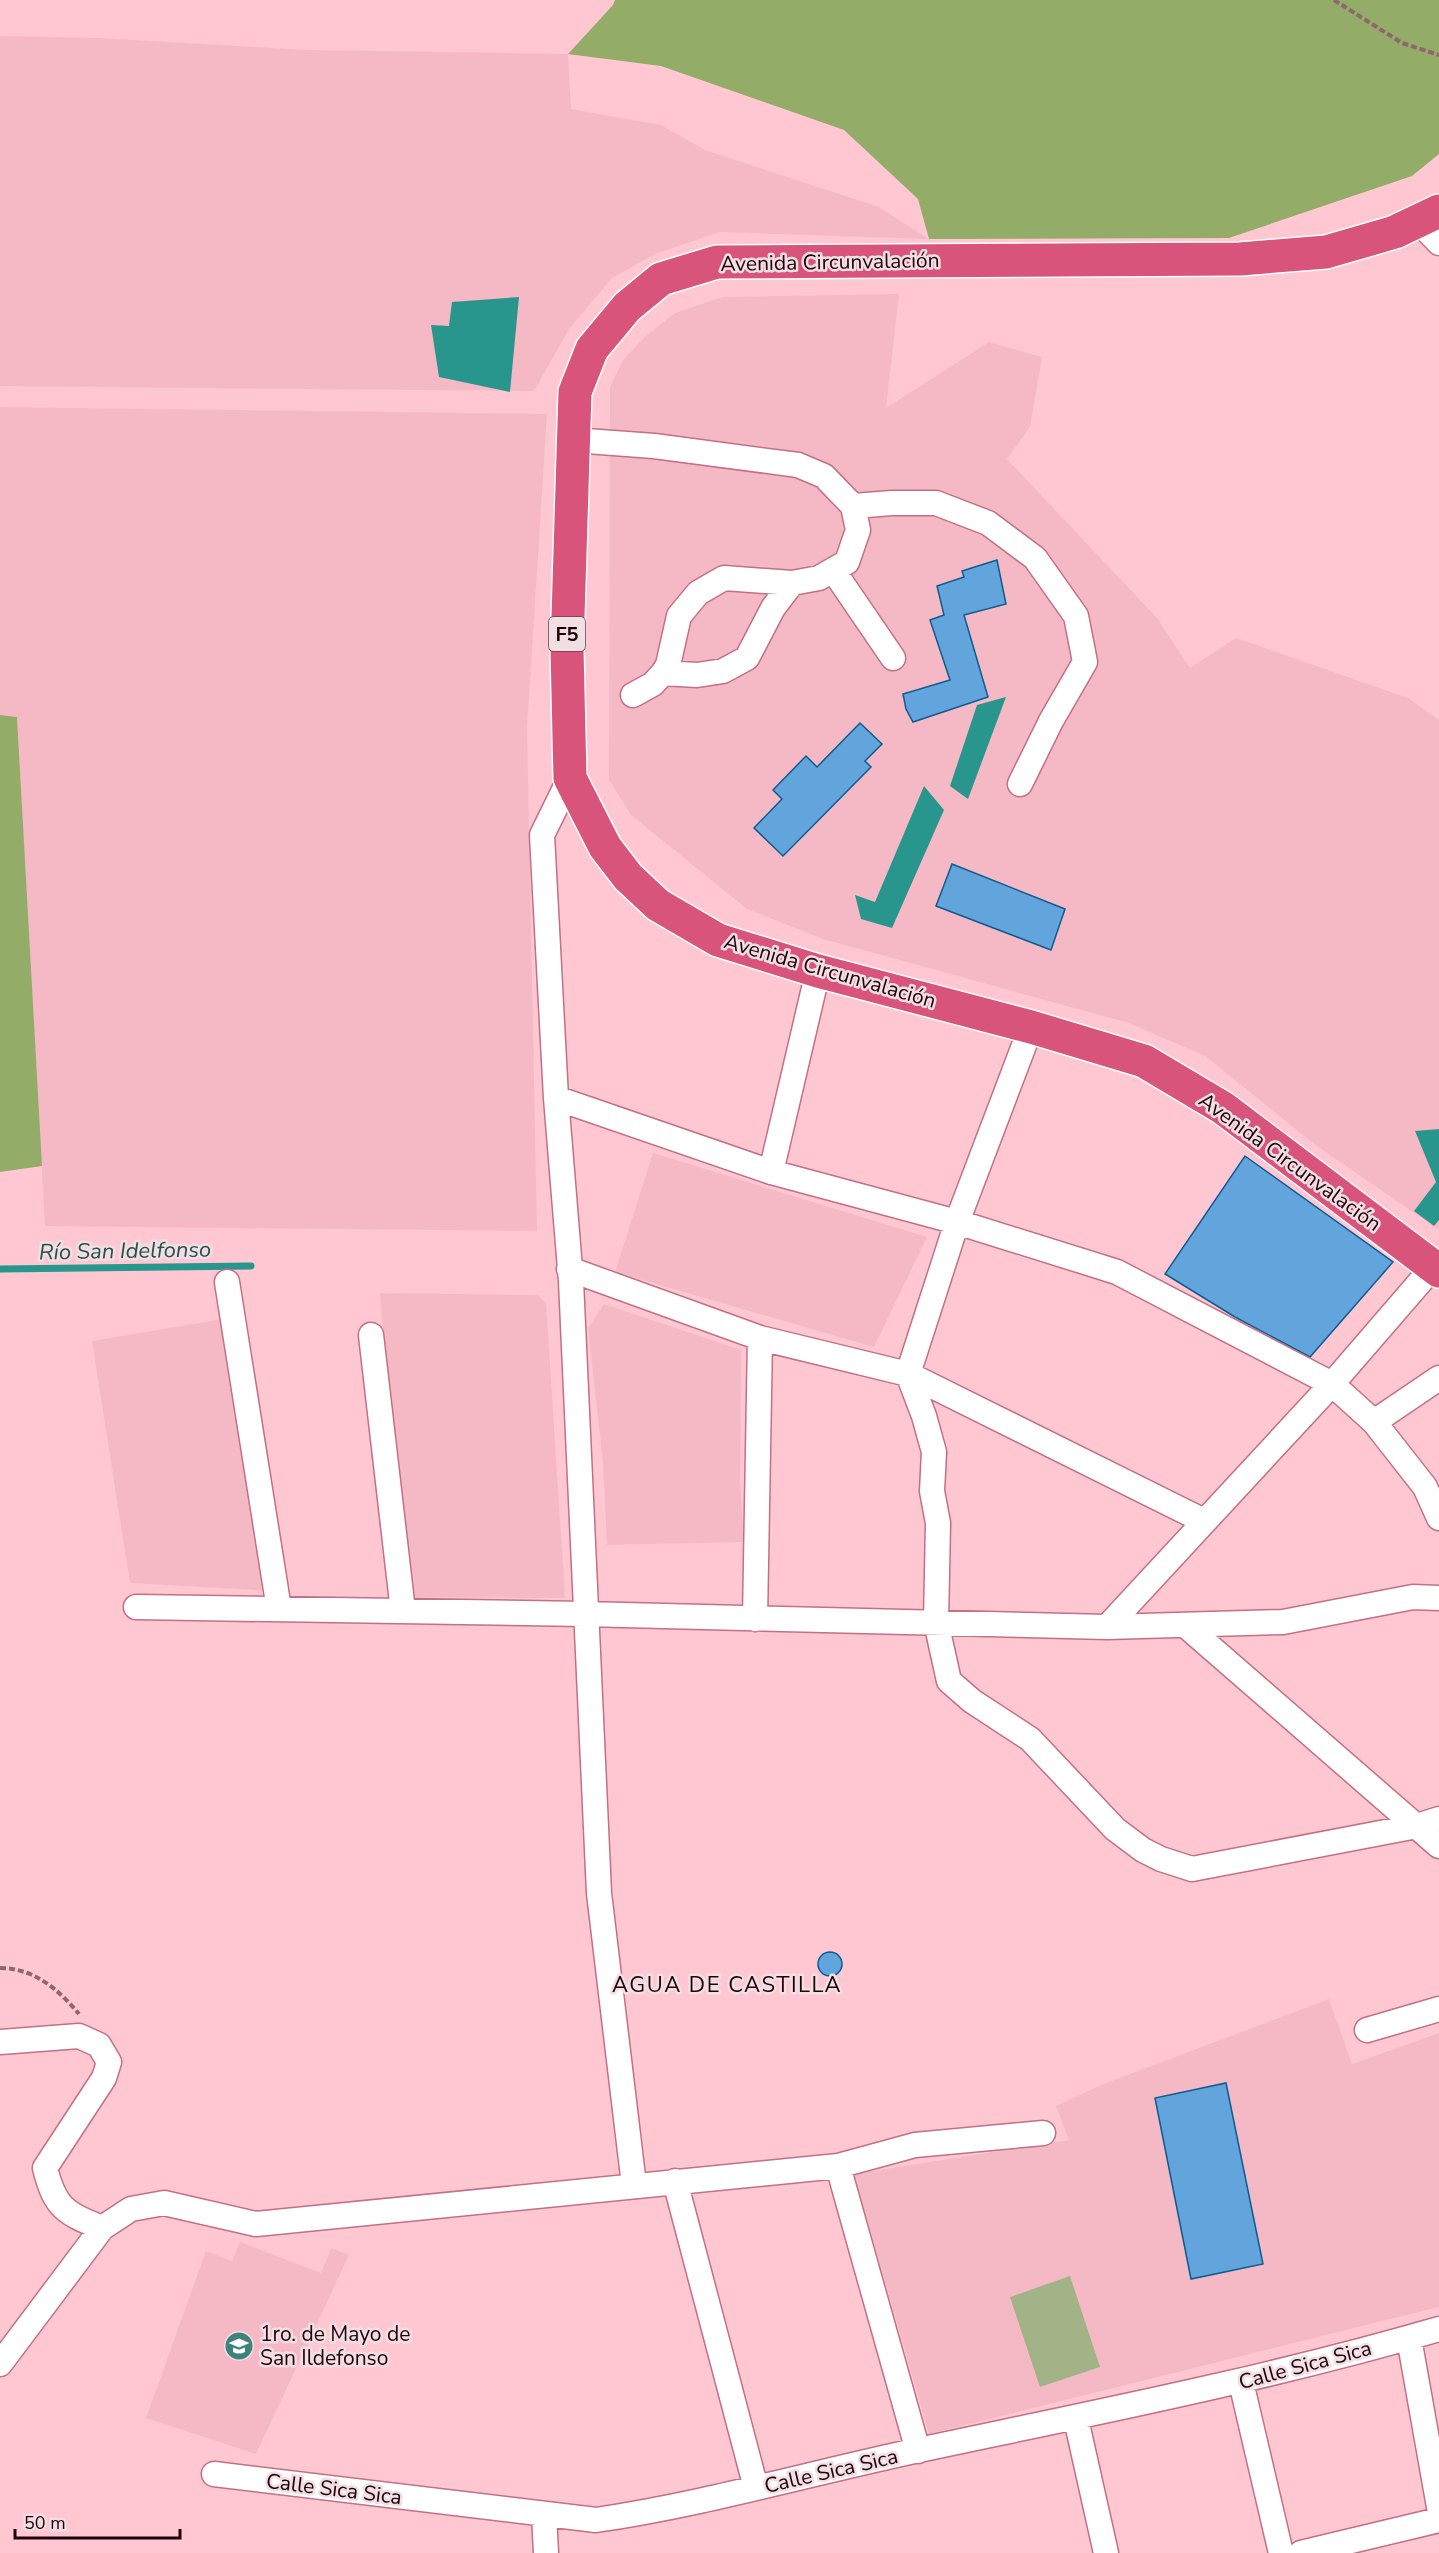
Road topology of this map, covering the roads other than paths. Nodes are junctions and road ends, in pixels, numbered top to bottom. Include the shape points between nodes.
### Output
1 (1432, 225) edge
2 (573, 440) junction
3 (853, 506) junction
4 (833, 570) junction
5 (792, 583) junction
6 (893, 658) dead end
7 (663, 673) junction
8 (633, 695) dead end
9 (570, 777) junction
10 (1020, 784) dead end
11 (818, 971) junction
12 (1031, 1027) junction
13 (556, 1098) junction
14 (771, 1172) junction
15 (957, 1222) junction
16 (569, 1269) junction
17 (1436, 1269) edge
18 (227, 1282) dead end
19 (371, 1335) dead end
20 (760, 1338) junction
21 (908, 1374) junction
22 (1439, 1378) edge
23 (1332, 1384) junction
24 (1374, 1422) junction
25 (1439, 1518) edge
26 (1204, 1521) junction
27 (1439, 1598) edge
28 (136, 1607) dead end
29 (279, 1609) junction
30 (404, 1611) junction
31 (584, 1614) junction
32 (755, 1618) junction
33 (936, 1622) junction
34 (1185, 1625) junction
35 (1107, 1627) junction
36 (1428, 1822) edge
37 (1439, 1846) edge
38 (1439, 2009) edge
39 (1367, 2031) dead end
40 (0, 2042) edge
41 (1043, 2133) dead end
42 (838, 2166) junction
43 (675, 2181) junction
44 (634, 2186) junction
45 (102, 2228) junction
46 (1439, 2329) edge
47 (1409, 2338) junction
48 (0, 2364) edge
49 (1241, 2382) junction
50 (1076, 2419) junction
51 (918, 2451) junction
52 (214, 2474) dead end
53 (756, 2488) junction
54 (1439, 2507) edge
55 (544, 2514) junction
56 (1439, 2520) edge
57 (546, 2553) edge
58 (1107, 2553) edge
59 (1281, 2553) edge
60 (1301, 2553) edge

1 - 2 highway, Avenida Circunvalación / F5 via 1395,231 1326,252 1240,260 717,262 661,279 627,307 592,349 575,392
2 - 3 street via 798,465 824,476
2 - 9 highway, Avenida Circunvalación / F5 via 567,649
3 - 4 street via 858,530 847,562
3 - 10 street via 936,503 988,523 1035,558 1076,616 1085,662
4 - 5 street via 819,578
4 - 6 street
5 - 7 street via 773,608 747,658 723,671 697,675
5 - 7 street via 724,578 698,593 679,616
7 - 8 street
9 - 11 highway, Avenida Circunvalación / F5 via 605,847 628,877 658,904 718,940
9 - 13 street via 542,835
11 - 12 highway, Avenida Circunvalación / F5
11 - 14 street
12 - 15 street
12 - 17 highway, Avenida Circunvalación / F5 via 1144,1061 1213,1102
13 - 14 street
13 - 16 street
14 - 15 street
15 - 21 street
15 - 23 street via 1117,1272
16 - 20 street
16 - 31 street
17 - 23 street
18 - 29 street
19 - 30 street
20 - 21 street
20 - 32 street
21 - 26 street
21 - 33 street via 934,1452 932,1491 938,1524
22 - 24 street
23 - 24 street
23 - 26 street
24 - 25 street via 1425,1487
26 - 35 street
27 - 34 street via 1413,1597 1283,1622
28 - 29 street
29 - 30 street
30 - 31 street
31 - 32 street
31 - 44 street via 599,1893
32 - 33 street
33 - 35 street
33 - 36 street via 949,1681 1030,1739 1115,1829 1161,1859 1192,1869
34 - 35 street
34 - 36 street
36 - 37 street
38 - 39 street
40 - 45 street via 79,2036 99,2045 109,2062 104,2078 45,2168 51,2192 71,2216
41 - 42 street via 915,2145
42 - 43 street
42 - 51 street
43 - 44 street
43 - 53 street
44 - 45 street via 256,2224 164,2204 131,2209
45 - 48 street
46 - 47 street, Calle Sica Sica
47 - 49 street, Calle Sica Sica
47 - 54 street
49 - 50 street, Calle Sica Sica
49 - 59 street
50 - 51 street, Calle Sica Sica
50 - 58 street
51 - 53 street, Calle Sica Sica
52 - 55 street, Calle Sica Sica
53 - 55 street, Calle Sica Sica via 649,2513 596,2520
55 - 57 street
56 - 60 street

